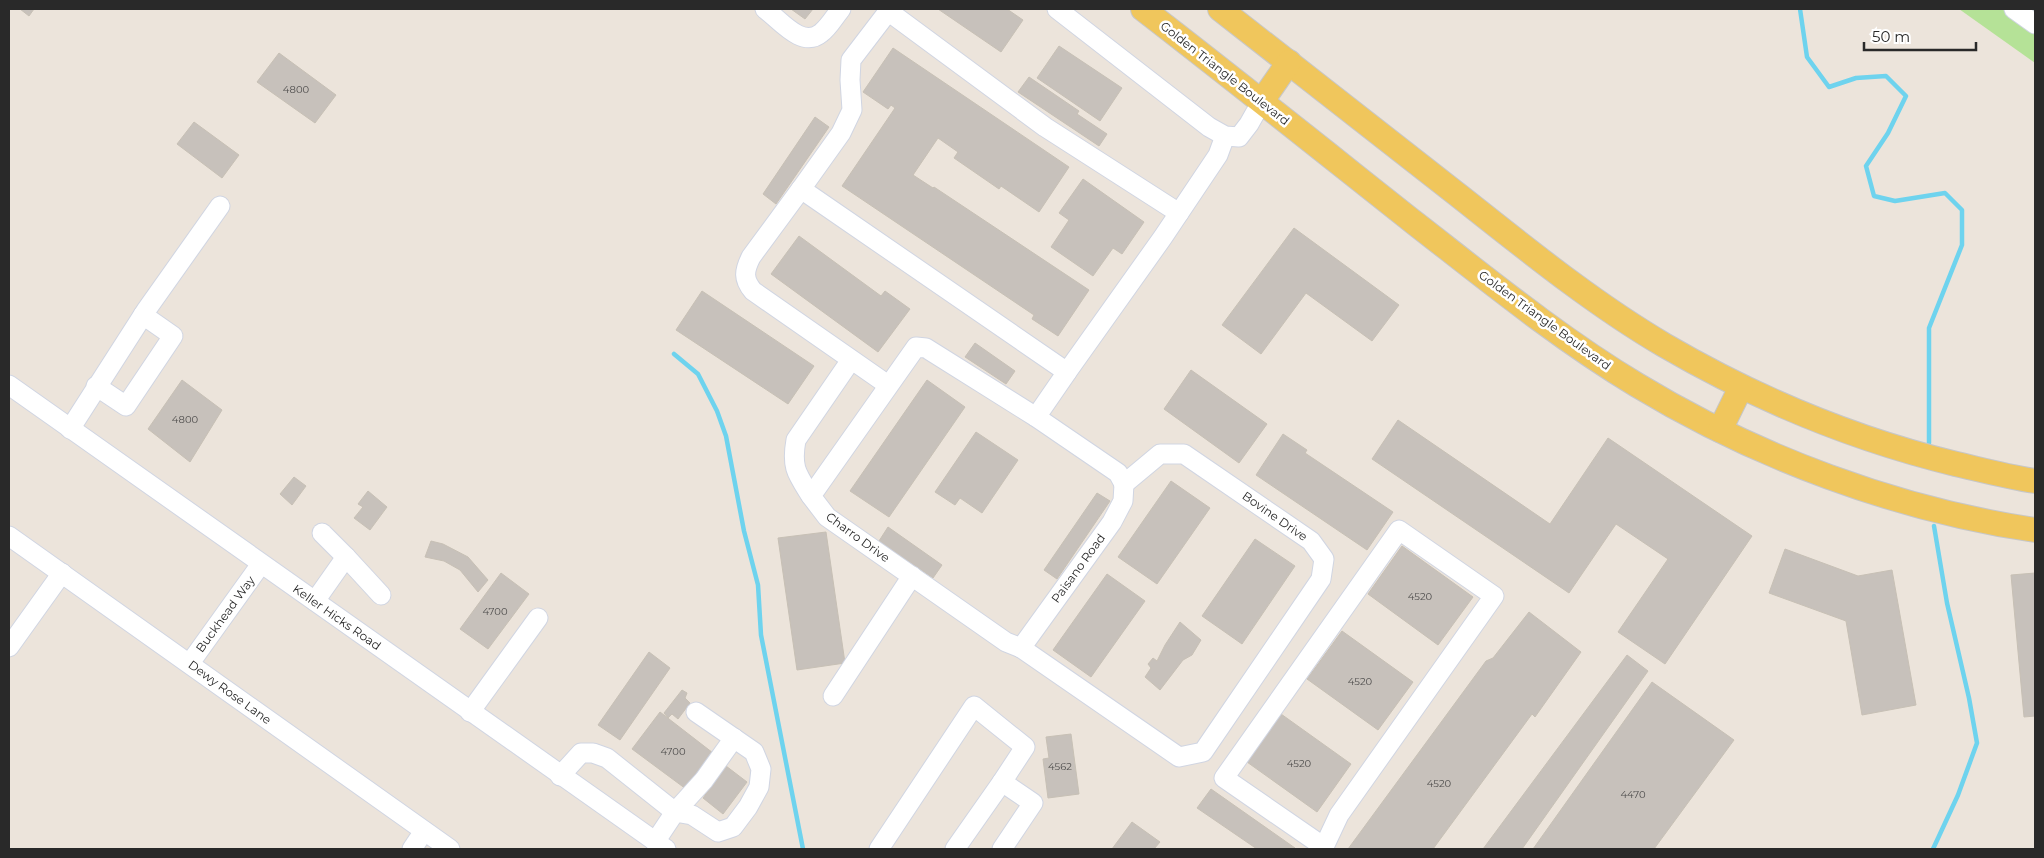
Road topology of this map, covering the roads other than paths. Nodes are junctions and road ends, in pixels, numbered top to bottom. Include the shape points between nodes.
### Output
1 (765, 9) edge
2 (841, 9) edge
3 (1059, 9) edge
4 (1143, 9) edge
5 (1220, 9) edge
6 (2014, 9) edge
7 (889, 10) edge
8 (2035, 24) edge
9 (1289, 62) junction
10 (1262, 101) junction
11 (1225, 136) junction
12 (801, 189) junction
13 (220, 206) dead end
14 (1179, 213) junction
15 (143, 316) junction
16 (852, 360) junction
17 (1067, 372) junction
18 (9, 385) edge
19 (888, 385) junction
20 (96, 386) junction
21 (1741, 387) junction
22 (1036, 417) junction
23 (70, 429) junction
24 (1720, 430) junction
25 (2035, 481) edge
26 (1124, 484) junction
27 (811, 496) junction
28 (2035, 530) edge
29 (322, 533) dead end
30 (9, 536) edge
31 (346, 557) junction
32 (261, 564) junction
33 (62, 573) junction
34 (912, 576) junction
35 (382, 595) dead end
36 (315, 601) junction
37 (538, 618) dead end
38 (9, 647) edge
39 (1021, 648) junction
40 (190, 663) junction
41 (833, 696) dead end
42 (470, 712) junction
43 (696, 712) dead end
44 (734, 738) junction
45 (560, 776) junction
46 (1002, 782) junction
47 (675, 812) junction
48 (424, 831) junction
49 (661, 846) edge
50 (1324, 848) edge
51 (412, 849) edge
52 (450, 849) edge
53 (879, 849) edge
54 (955, 849) edge
55 (1002, 849) edge

1 - 2 street via 800,37 810,39 821,34
3 - 11 street via 1209,127
4 - 10 main road, Golden Triangle Boulevard
5 - 9 main road
6 - 8 street
7 - 12 street via 851,60 852,110 842,134
7 - 14 street via 1046,127
9 - 10 main road
9 - 21 main road via 1593,298 1662,344
10 - 11 street via 1239,137
10 - 24 main road, Golden Triangle Boulevard via 1565,338 1638,385
11 - 14 street via 1218,155
12 - 16 street via 751,257 745,268 745,278 753,291
12 - 17 street
13 - 15 street
14 - 17 street
15 - 20 street
15 - 20 street via 172,336 126,406
16 - 19 street
16 - 27 street, Charro Drive via 796,440 795,470
17 - 22 street
18 - 23 street, Keller Hicks Road
19 - 22 street via 916,346 926,348
19 - 27 street
20 - 23 street
21 - 24 main road
21 - 25 main road via 1831,426 1916,454
22 - 26 street via 1118,473
23 - 32 street, Keller Hicks Road
24 - 28 main road, Golden Triangle Boulevard via 1814,471 1903,501
26 - 39 street, Paisano Road via 1123,501 1112,522
26 - 39 street, Bovine Drive via 1160,454 1184,454 1311,541 1324,559 1321,579 1202,752 1179,757
27 - 34 street, Charro Drive via 827,516
29 - 31 street
30 - 33 street, Dewy Rose Lane
31 - 35 street
31 - 36 street
32 - 36 street, Keller Hicks Road
32 - 40 street, Buckhead Way
33 - 38 street
33 - 40 street, Dewy Rose Lane
34 - 39 street, Charro Drive via 1006,642
34 - 41 street
36 - 42 street, Keller Hicks Road
37 - 42 street
40 - 48 street, Dewy Rose Lane
42 - 45 street, Keller Hicks Road
43 - 44 street
44 - 47 street via 704,780
44 - 47 street via 754,752 761,769 759,787 734,826 718,832 692,814
45 - 47 street via 581,753 593,753 607,758
45 - 49 street, Keller Hicks Road
46 - 53 street via 1025,748 974,706
46 - 54 street
46 - 55 street via 1033,803
47 - 49 street
48 - 51 street
48 - 52 street, Dewy Rose Lane
50 - 50 street via 1339,815 1494,596 1399,530 1224,778

